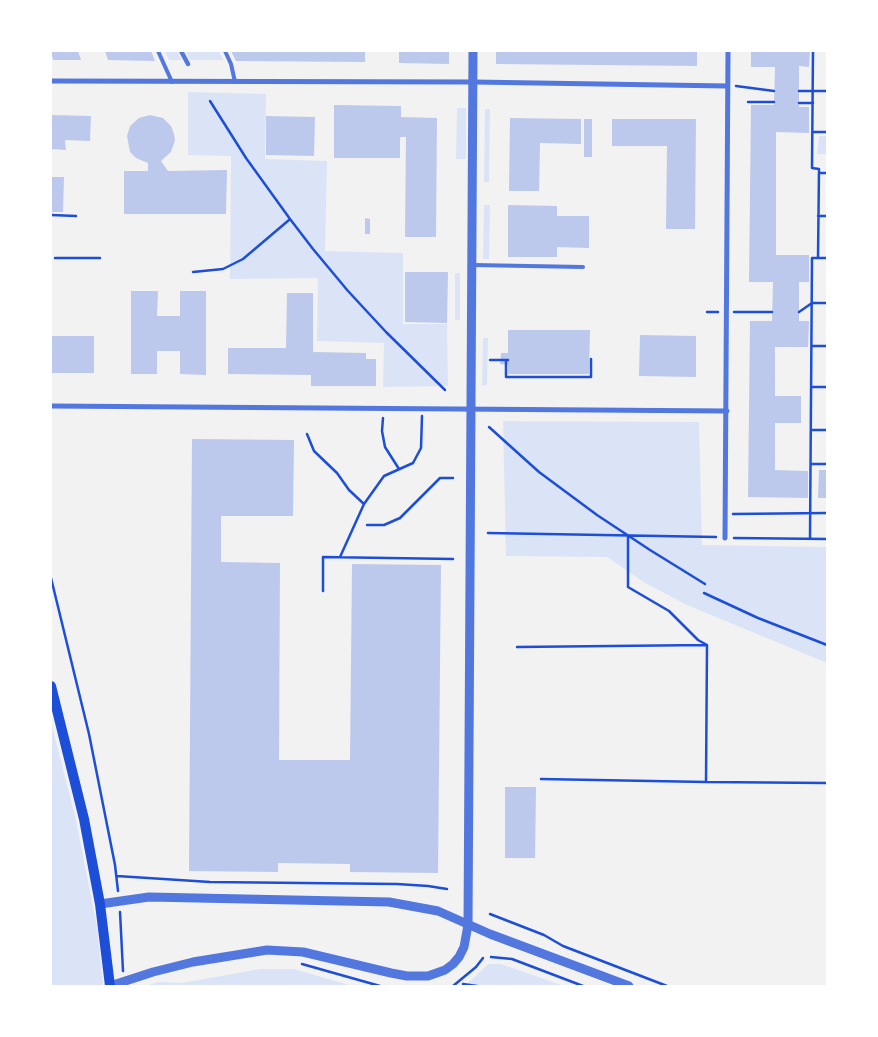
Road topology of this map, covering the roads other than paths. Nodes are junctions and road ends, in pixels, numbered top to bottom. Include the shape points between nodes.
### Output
1 (158, 51) edge
2 (181, 51) edge
3 (225, 51) edge
4 (473, 51) edge
5 (728, 51) edge
6 (188, 64) dead end
7 (51, 81) edge
8 (172, 82) junction
9 (236, 82) junction
10 (473, 82) junction
11 (727, 86) junction
12 (472, 266) junction
13 (583, 267) dead end
14 (51, 406) edge
15 (470, 410) junction
16 (727, 411) junction
17 (726, 538) road end
18 (51, 686) edge
19 (100, 904) junction
20 (468, 925) junction
21 (110, 986) edge
22 (629, 986) edge

1 - 8 lane
2 - 6 street
3 - 9 lane
4 - 10 street
5 - 11 street
7 - 8 street
8 - 9 street
9 - 10 street
10 - 11 street
10 - 12 street
11 - 16 street
12 - 13 lane
12 - 15 street
14 - 15 street
15 - 16 street
15 - 20 street
16 - 17 street
18 - 19 main road via 84,819
19 - 20 street via 149,898 390,902 438,911
19 - 21 main road
20 - 21 street via 459,957 444,970 428,976 391,974 304,952 267,950 218,957
20 - 22 street

